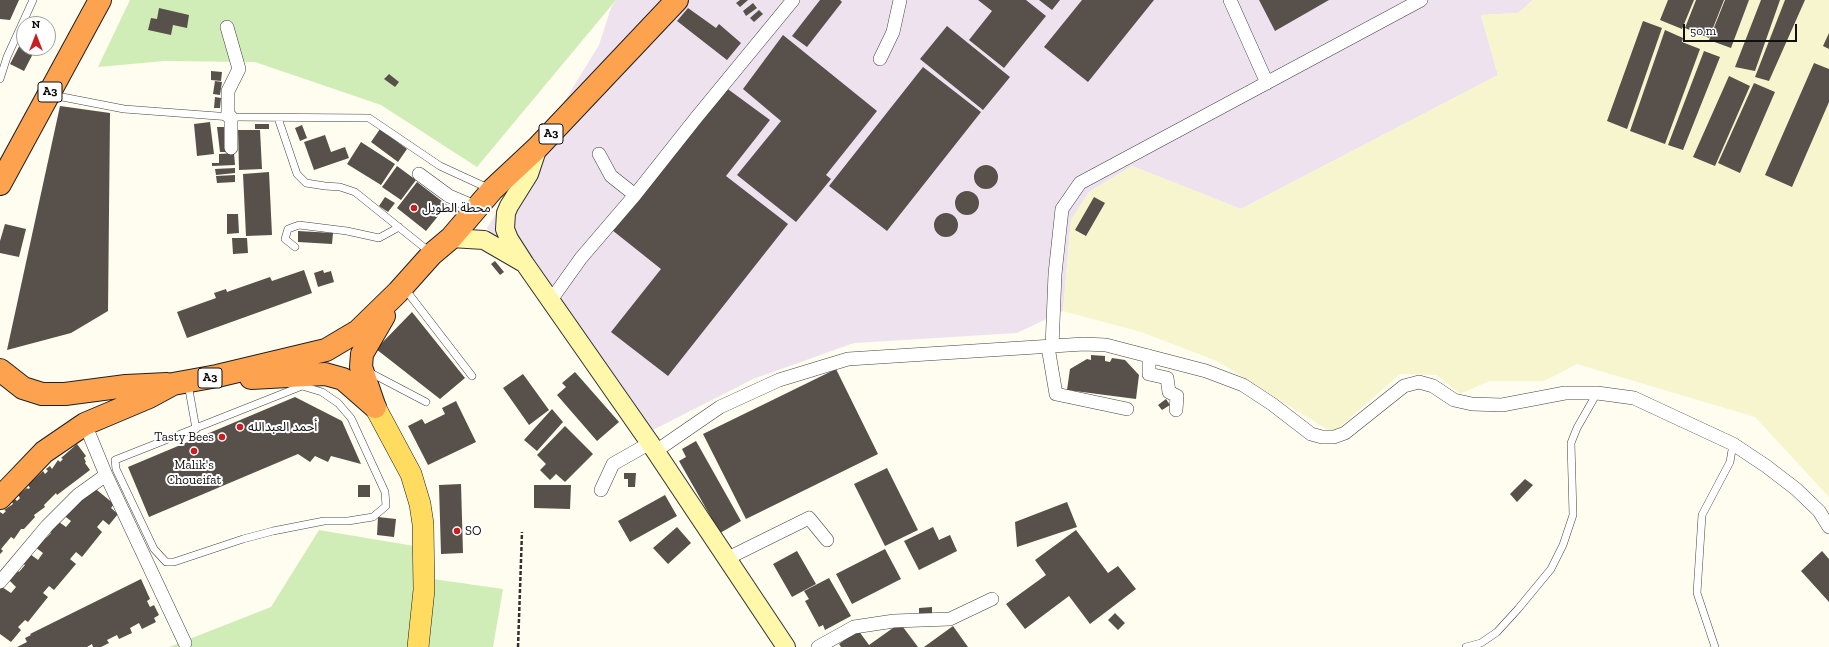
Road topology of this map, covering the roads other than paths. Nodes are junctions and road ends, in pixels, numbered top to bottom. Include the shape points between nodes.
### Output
1 (33, 0) edge
2 (100, 0) edge
3 (677, 0) edge
4 (793, 0) edge
5 (900, 0) edge
6 (1230, 0) edge
7 (1421, 0) edge
8 (227, 27) dead end
9 (880, 59) dead end
10 (0, 79) edge
11 (1267, 83) junction
12 (48, 94) junction
13 (230, 117) junction
14 (278, 118) junction
15 (538, 147) junction
16 (232, 148) dead end
17 (599, 154) dead end
18 (419, 174) dead end
19 (0, 184) edge
20 (492, 190) junction
21 (635, 195) junction
22 (477, 208) junction
23 (399, 227) junction
24 (451, 238) junction
25 (295, 247) dead end
26 (432, 254) junction
27 (525, 264) junction
28 (401, 290) junction
29 (551, 300) junction
30 (1050, 347) junction
31 (1149, 356) junction
32 (360, 368) junction
33 (0, 370) edge
34 (217, 376) junction
35 (472, 376) dead end
36 (180, 383) junction
37 (1597, 393) junction
38 (426, 402) dead end
39 (375, 407) junction
40 (1127, 409) dead end
41 (1176, 410) dead end
42 (85, 424) junction
43 (196, 429) junction
44 (1733, 444) junction
45 (653, 447) junction
46 (106, 475) junction
47 (601, 490) dead end
48 (0, 498) edge
49 (1829, 527) edge
50 (827, 540) dead end
51 (726, 559) junction
52 (0, 582) edge
53 (992, 599) dead end
54 (183, 646) edge
55 (418, 647) edge
56 (786, 647) edge
57 (818, 647) edge
58 (1466, 647) edge
59 (1715, 647) edge

1 - 10 lane via 7,57
2 - 12 highway, A3
3 - 15 highway, A3
4 - 21 street
5 - 9 street via 893,32
6 - 11 street
7 - 11 street
8 - 13 street via 239,69 228,90
11 - 30 street via 1080,183 1062,209
12 - 13 lane via 124,109
12 - 19 highway, A3
13 - 14 lane
13 - 16 street
14 - 20 lane via 369,118 440,166
14 - 23 lane via 297,174 306,183 340,187 355,192
15 - 20 highway, A3
15 - 27 main road via 530,174 509,206 505,221 509,238
17 - 21 street via 611,176
18 - 22 street via 449,196
20 - 22 highway, A3
21 - 29 street via 581,258
22 - 24 highway, A3
23 - 25 lane via 378,238 299,225 288,229 285,239
23 - 26 lane
24 - 26 highway, A3
24 - 27 main road via 484,240
26 - 28 highway, A3
27 - 29 main road
28 - 32 highway via 362,354
28 - 34 highway, A3 via 358,331 326,350
28 - 35 lane
29 - 45 main road
30 - 31 street via 1106,345
30 - 40 street via 1056,394
30 - 45 street via 848,359 779,380 745,395
31 - 37 street via 1206,370 1243,384 1311,434 1334,437 1345,433 1404,386 1419,382 1433,386 1454,400 1472,404 1502,405 1566,393
31 - 41 street via 1149,374 1167,378 1169,392 1177,396
32 - 38 lane
32 - 39 highway
33 - 36 highway via 23,388 42,394
34 - 36 highway, A3
34 - 39 highway via 262,378 325,374 343,379
36 - 42 highway, A3
36 - 43 lane
37 - 44 street via 1634,398
37 - 58 lane via 1571,443 1573,515 1563,546 1551,569 1497,632 1481,643
39 - 55 main road via 411,474 420,504 423,524 424,590
42 - 46 street
42 - 48 highway, A3 via 44,452
43 - 43 lane via 115,460 116,469 154,548 166,562 174,562 273,531 324,521 373,517 386,506 385,492 351,418 338,403 322,392 302,386
44 - 49 street via 1796,489 1819,511
44 - 59 lane via 1730,462 1702,515 1697,593
45 - 47 street via 613,464
45 - 51 main road
46 - 52 street via 78,495 47,526
46 - 54 street
50 - 51 street via 809,518
51 - 56 main road
53 - 57 street via 950,619 894,621 854,627

